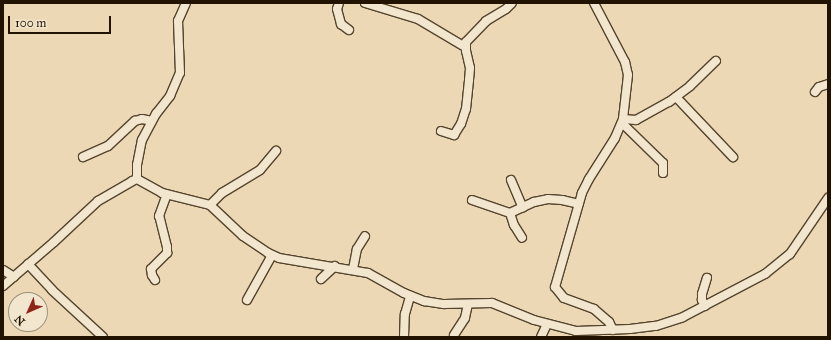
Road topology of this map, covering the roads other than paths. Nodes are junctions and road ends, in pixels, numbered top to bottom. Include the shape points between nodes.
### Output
1 (186, 3) edge
2 (339, 3) edge
3 (365, 3) edge
4 (512, 3) edge
5 (594, 3) edge
6 (349, 30) dead end
7 (465, 47) junction
8 (716, 61) dead end
9 (828, 84) edge
10 (815, 92) dead end
11 (676, 97) junction
12 (152, 121) junction
13 (622, 121) junction
14 (441, 131) dead end
15 (276, 151) dead end
16 (83, 157) dead end
17 (732, 157) dead end
18 (663, 172) dead end
19 (137, 180) junction
20 (511, 180) dead end
21 (167, 194) junction
22 (828, 198) edge
23 (472, 200) dead end
24 (579, 204) junction
25 (210, 205) junction
26 (523, 208) junction
27 (510, 213) junction
28 (365, 236) dead end
29 (522, 238) dead end
30 (272, 255) junction
31 (28, 264) junction
32 (335, 266) junction
33 (353, 269) junction
34 (3, 270) edge
35 (14, 276) junction
36 (707, 278) dead end
37 (321, 279) dead end
38 (156, 280) dead end
39 (3, 286) edge
40 (410, 296) junction
41 (247, 300) dead end
42 (468, 304) junction
43 (705, 306) junction
44 (547, 324) junction
45 (613, 330) junction
46 (576, 334) edge
47 (454, 335) dead end
48 (103, 337) edge
49 (404, 337) edge
50 (541, 337) edge

1 - 12 street via 178,21 180,73 170,96
2 - 6 street via 337,9 341,24
3 - 7 street via 418,19
4 - 7 street via 479,27 466,42
5 - 13 street via 625,62 628,75
7 - 14 street via 470,68 466,109 454,135
8 - 11 street
9 - 10 street via 819,87
11 - 13 street via 643,118
11 - 17 street
12 - 16 street via 134,121 108,146
12 - 19 street via 138,153
13 - 18 street via 663,163
13 - 24 street via 615,138 589,178
15 - 25 street via 260,170 222,193
19 - 21 street
19 - 31 street via 98,201
20 - 26 street
21 - 25 street
21 - 38 street via 159,216 167,247 166,253 151,269
22 - 43 street via 798,244 782,262
23 - 27 street
24 - 26 street via 548,199
24 - 45 street via 555,287 564,298 594,309 609,322
25 - 30 street via 243,236
26 - 27 street
27 - 29 street
28 - 33 street via 357,249
30 - 32 street
30 - 41 street
31 - 35 street
31 - 48 street
32 - 33 street
32 - 37 street
33 - 40 street via 377,276
34 - 35 street
35 - 39 street
36 - 43 street via 702,294
40 - 42 street via 439,303
40 - 49 street via 405,314
42 - 44 street via 492,303
42 - 47 street via 465,318
43 - 45 street via 656,326
44 - 46 street
44 - 50 street
45 - 46 street

